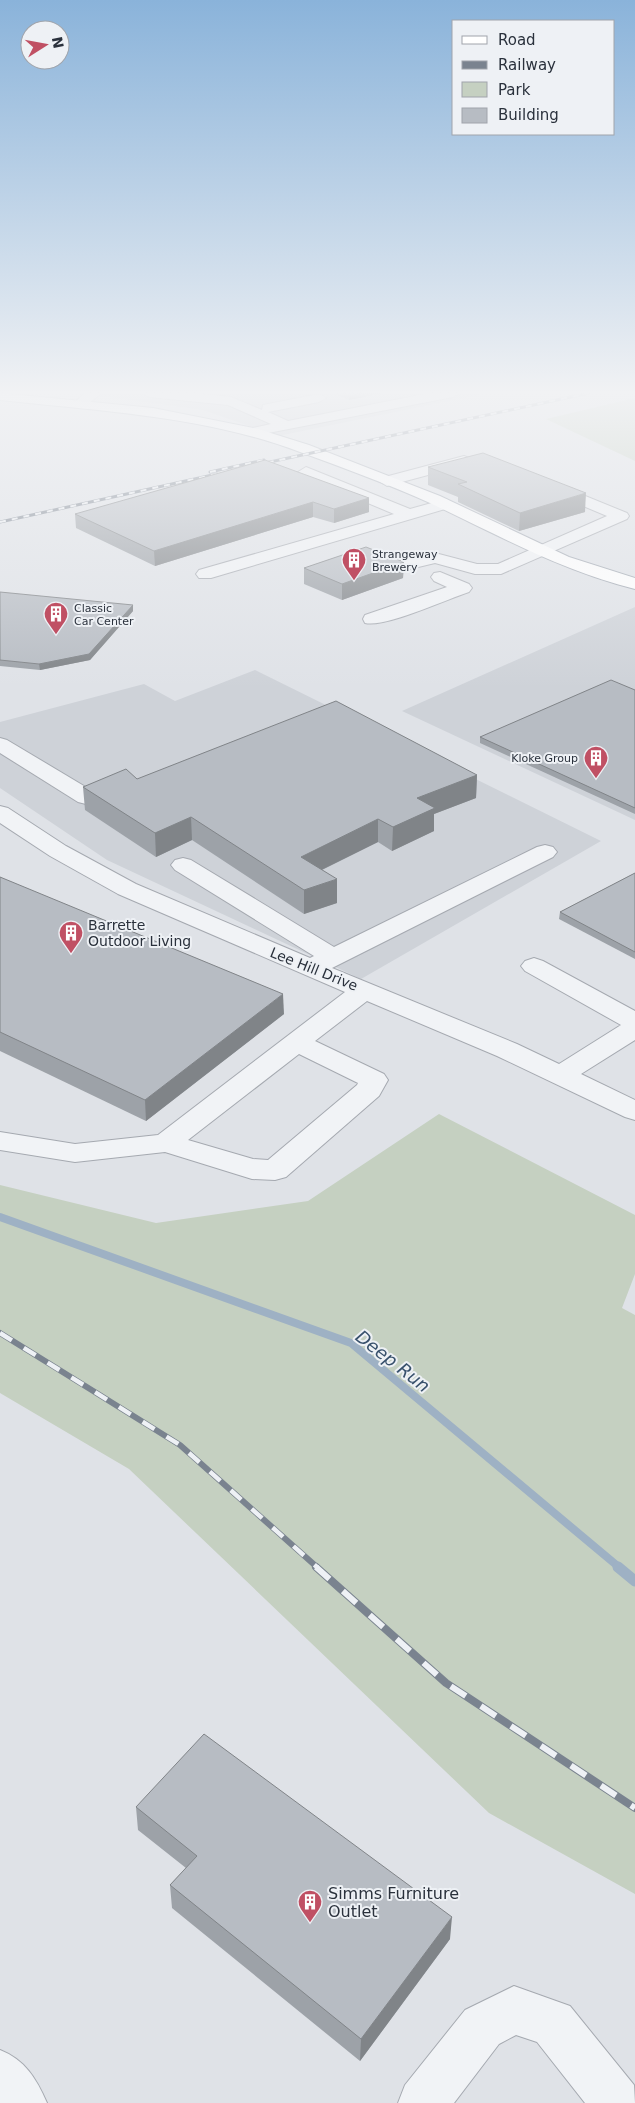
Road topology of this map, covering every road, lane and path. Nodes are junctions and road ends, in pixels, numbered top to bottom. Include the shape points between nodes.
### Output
1 (352, 491) edge
2 (413, 491) edge
3 (562, 491) edge
4 (446, 504) junction
5 (408, 514) junction
6 (541, 552) junction
7 (410, 564) dead end
8 (468, 567) junction
9 (205, 574) dead end
10 (635, 584) edge
11 (372, 619) dead end
12 (0, 744) edge
13 (86, 797) edge
14 (2, 816) edge
15 (545, 852) dead end
16 (183, 865) dead end
17 (322, 962) junction
18 (534, 966) dead end
19 (364, 990) junction
20 (635, 1022) edge
21 (635, 1028) edge
22 (296, 1042) junction
23 (561, 1075) junction
24 (635, 1111) edge
25 (0, 1142) edge
26 (166, 1143) junction
27 (0, 2074) edge
28 (22, 2103) edge
29 (423, 2103) edge
30 (616, 2103) edge

1 - 5 street
2 - 4 main road
3 - 6 street via 621,516
4 - 5 street
4 - 6 main road
5 - 9 street
6 - 8 street via 501,569
6 - 10 main road
7 - 8 street via 434,558
8 - 11 street via 431,580 463,588 427,599 401,612
12 - 13 street
14 - 17 street, Lee Hill Drive via 127,889 184,915
15 - 17 street
16 - 17 street
17 - 19 street, Lee Hill Drive
18 - 20 street
19 - 22 street
19 - 23 street, Lee Hill Drive
21 - 23 street
22 - 26 street
22 - 26 street via 374,1080 369,1090 275,1170 252,1170
23 - 24 street, Lee Hill Drive
25 - 26 street via 75,1152
27 - 28 street
29 - 30 street via 482,2027 514,2010 553,2023

